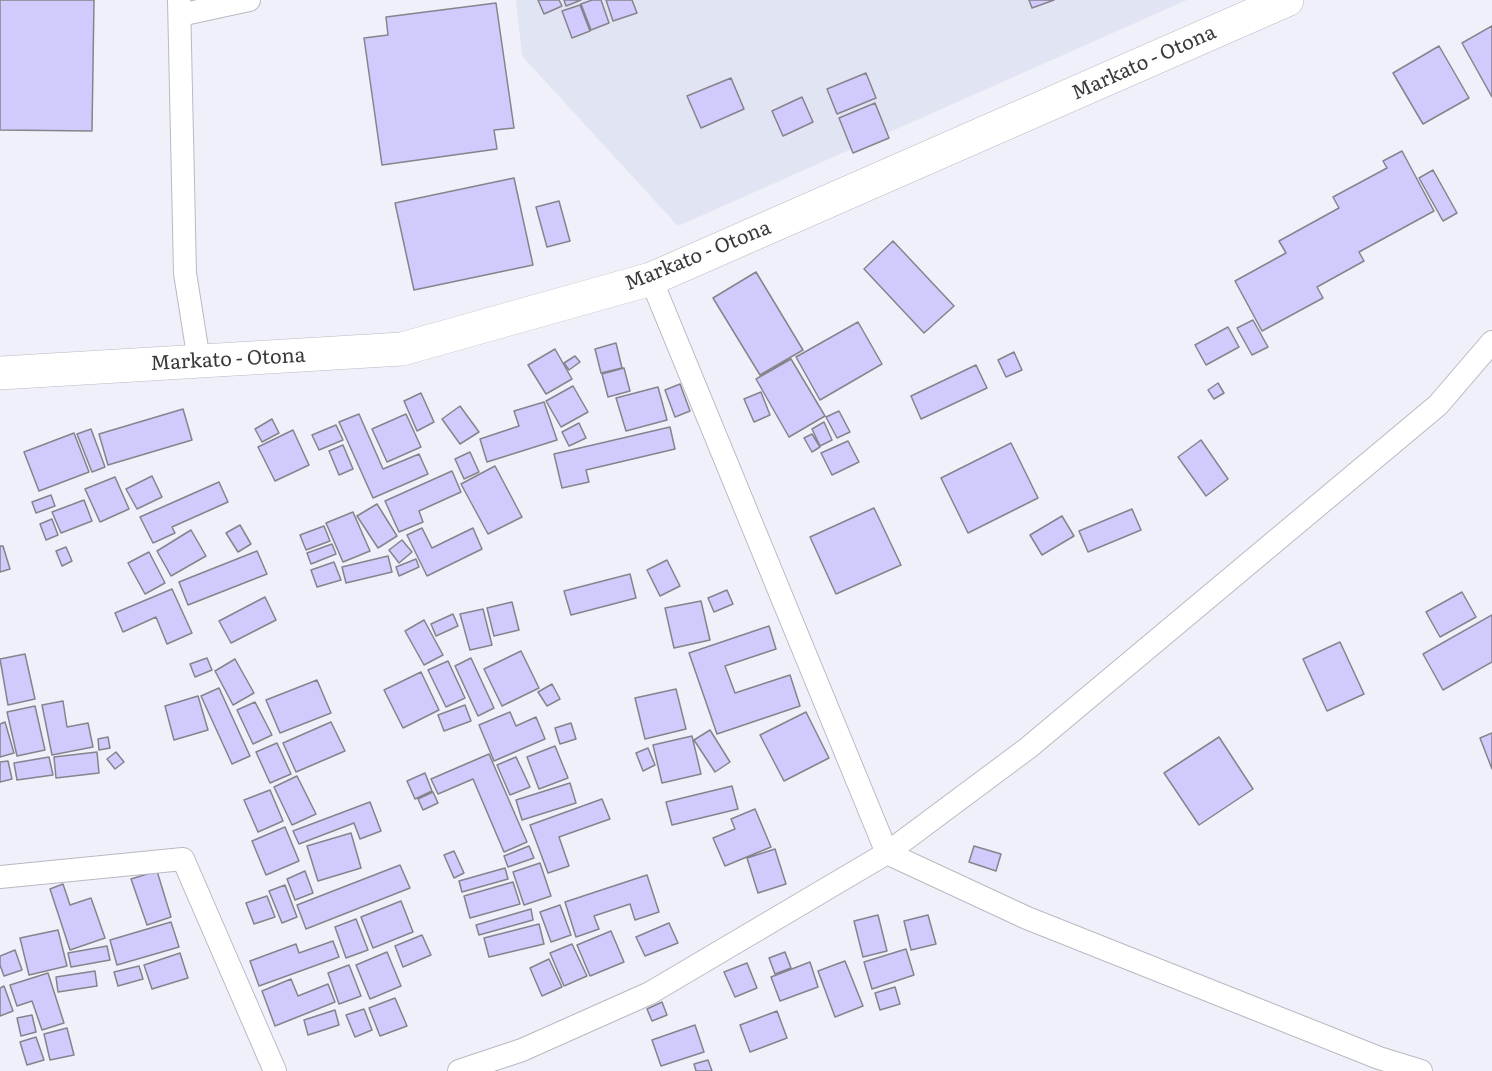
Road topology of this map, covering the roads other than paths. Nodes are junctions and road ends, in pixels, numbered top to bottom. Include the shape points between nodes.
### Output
1 (249, 0) edge
2 (1287, 0) edge
3 (179, 7) edge
4 (651, 279) junction
5 (1492, 342) edge
6 (199, 361) junction
7 (0, 373) edge
8 (888, 853) junction
9 (0, 877) edge
10 (275, 1071) edge
11 (459, 1071) edge
12 (1421, 1071) edge

1 - 3 street
2 - 4 main road, Markato - Otona
3 - 6 street via 185,273
4 - 6 main road, Markato - Otona via 402,349
4 - 8 street
5 - 8 street via 1438,405 1028,748
6 - 7 main road, Markato - Otona
8 - 11 street via 650,993 522,1050
8 - 12 street via 1027,918 1379,1058
9 - 10 street via 183,859

